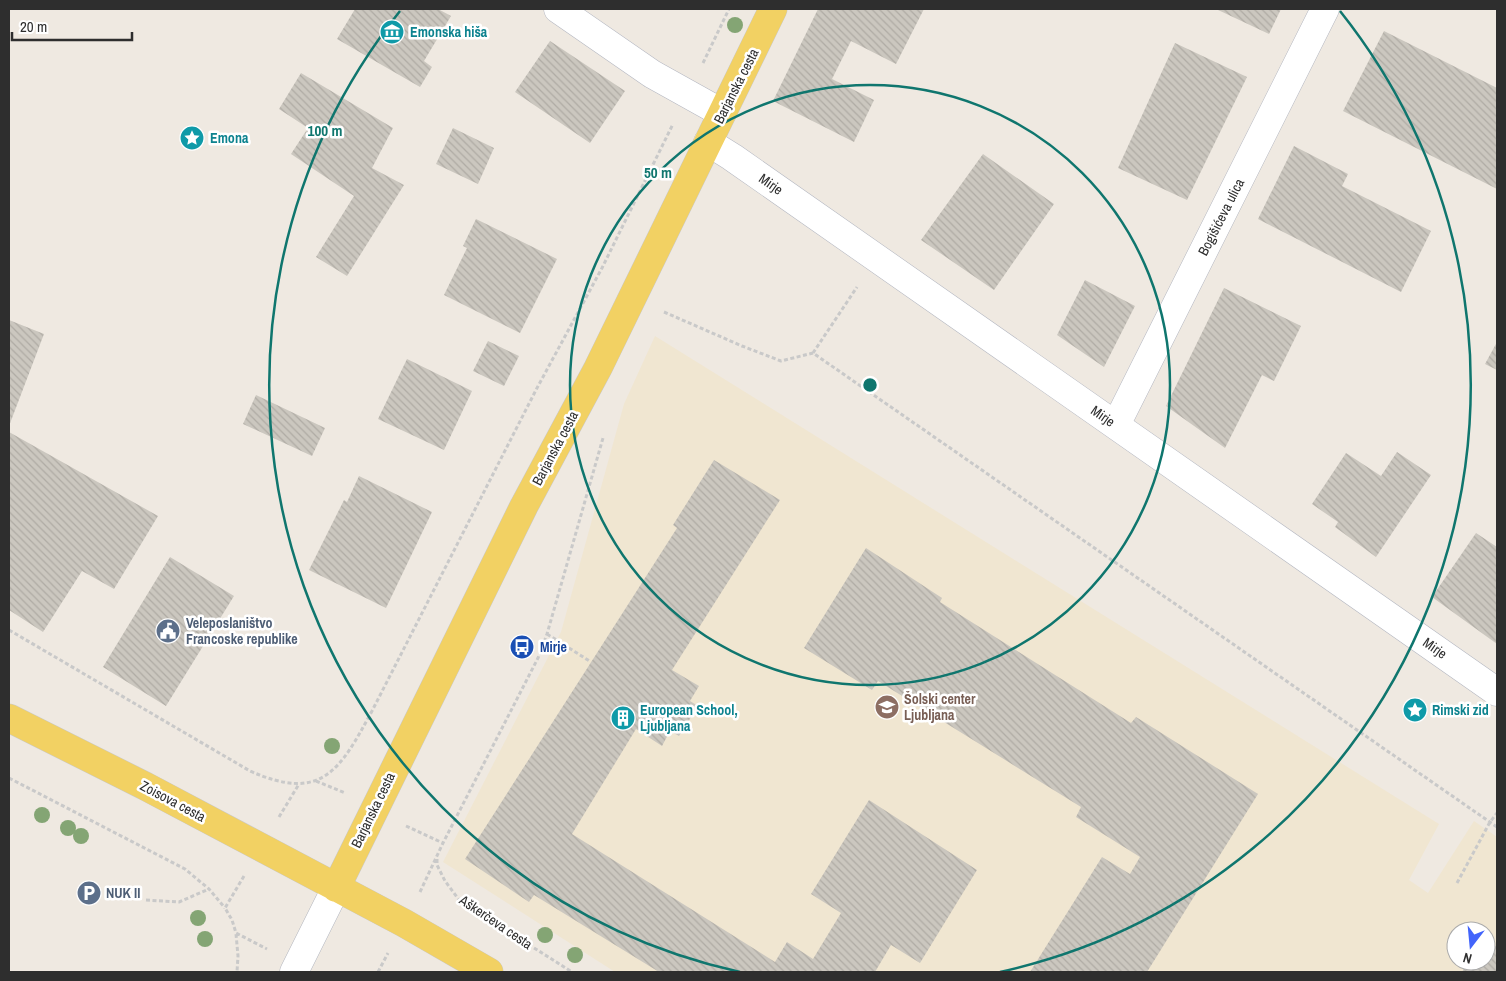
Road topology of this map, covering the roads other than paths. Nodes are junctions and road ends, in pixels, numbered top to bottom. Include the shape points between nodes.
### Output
1 (558, 9) edge
2 (773, 9) edge
3 (1325, 9) edge
4 (722, 113) junction
5 (708, 142) junction
6 (1116, 425) junction
7 (1497, 692) edge
8 (9, 718) edge
9 (336, 888) junction
10 (294, 972) edge
11 (489, 972) edge

1 - 4 street via 652,74
2 - 4 main road, Barjanska cesta
3 - 6 street, Bogišićeva ulica
4 - 5 main road, Barjanska cesta
5 - 6 street, Mirje
5 - 9 main road, Barjanska cesta
6 - 7 street, Mirje
8 - 9 main road, Zoisova cesta
9 - 10 street
9 - 11 main road

